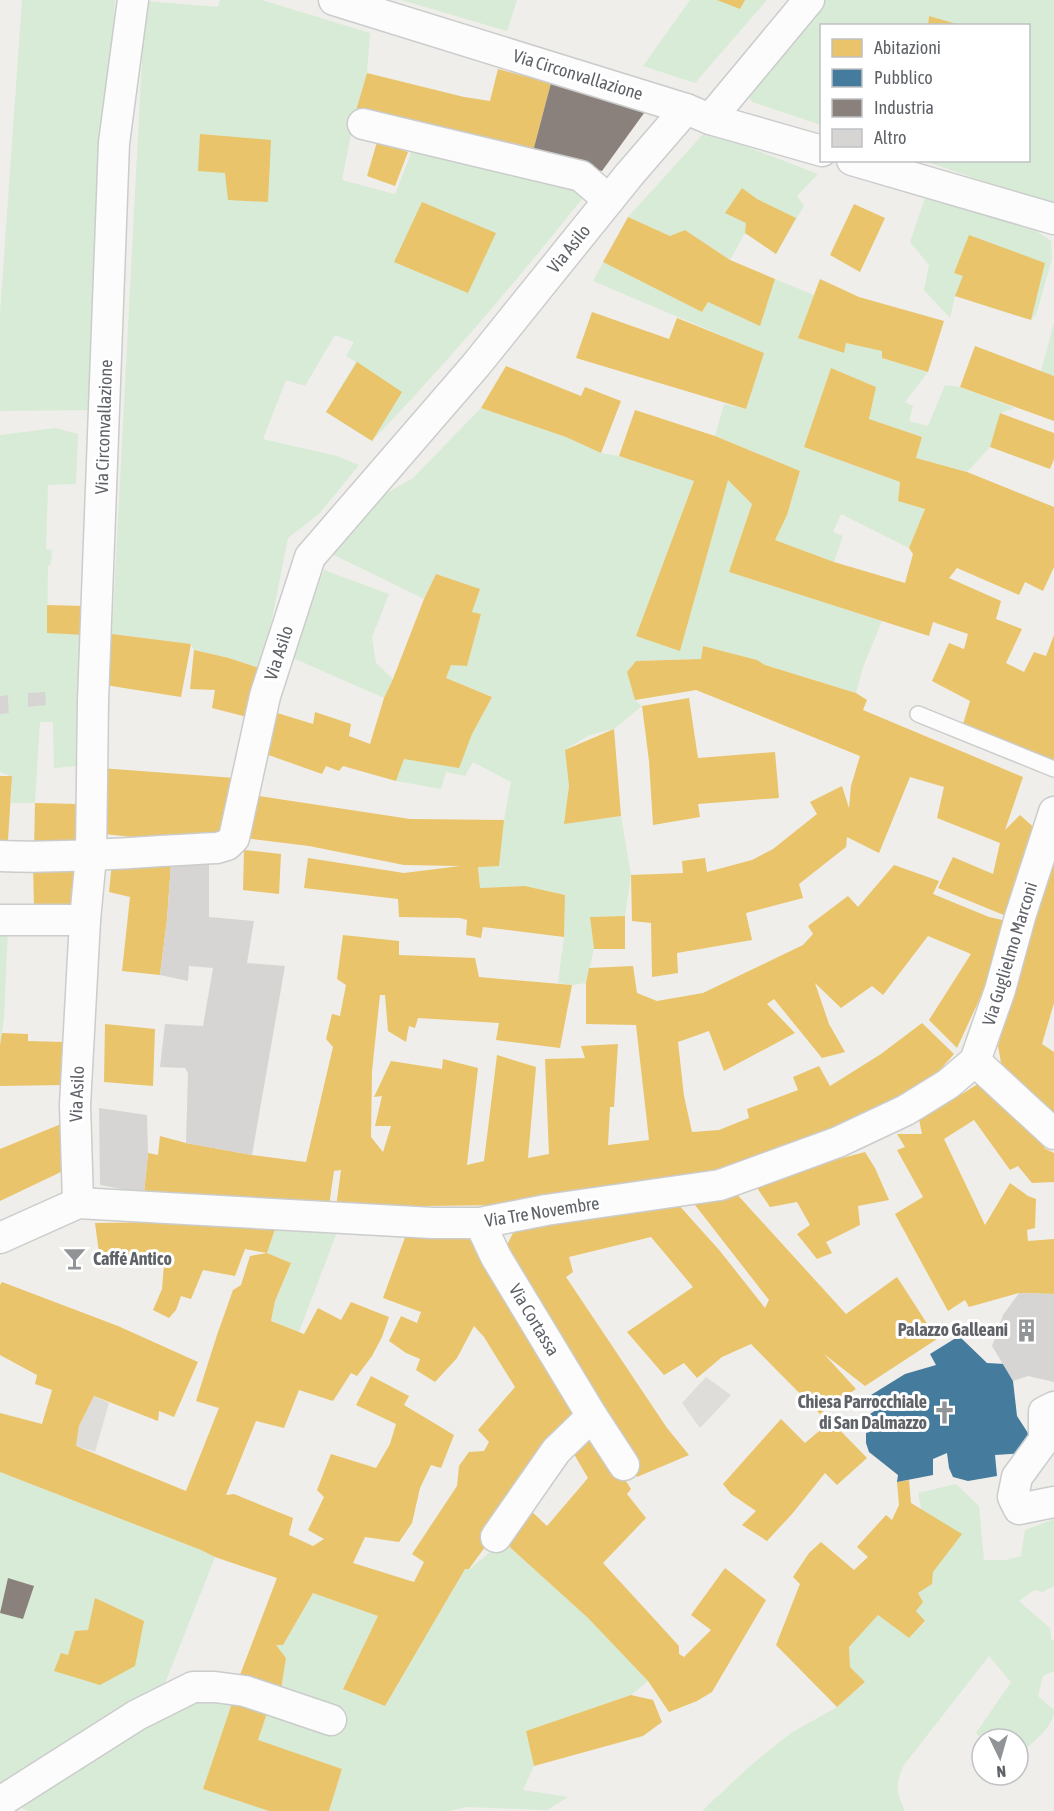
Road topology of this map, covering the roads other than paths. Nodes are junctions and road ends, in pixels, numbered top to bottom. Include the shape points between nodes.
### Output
1 (133, 0) edge
2 (334, 0) edge
3 (809, 0) edge
4 (698, 114) junction
5 (363, 124) dead end
6 (820, 151) edge
7 (859, 162) edge
8 (609, 200) junction
9 (1054, 219) edge
10 (918, 714) dead end
11 (1054, 769) edge
12 (1054, 812) edge
13 (0, 856) edge
14 (91, 856) junction
15 (0, 920) edge
16 (85, 920) junction
17 (975, 1062) junction
18 (1054, 1134) edge
19 (78, 1203) junction
20 (480, 1222) junction
21 (0, 1238) edge
22 (1054, 1407) edge
23 (592, 1416) junction
24 (624, 1465) dead end
25 (1054, 1502) edge
26 (496, 1537) dead end
27 (331, 1720) dead end
28 (0, 1802) edge

1 - 14 street, Via Circonvallazione via 114,144 93,701
2 - 4 street, Via Circonvallazione
3 - 4 street, Via Asilo
4 - 6 street, Via Circonvallazione
4 - 8 street, Via Asilo
5 - 8 street via 581,176
7 - 9 street
8 - 14 street, Via Asilo via 476,365 310,556 265,696 234,838 217,848
10 - 11 lane
12 - 17 street, Via Guglielmo Marconi
13 - 14 street
14 - 16 street, Via Asilo
15 - 16 street
16 - 19 street, Via Asilo via 75,1105
17 - 18 street
17 - 20 street, Via Tre Novembre via 906,1110 838,1142 720,1185
19 - 20 street, Via Tre Novembre via 434,1223
19 - 21 street
20 - 23 street, Via Cortassa via 496,1257
22 - 25 street via 1044,1412 1044,1440 1017,1477 1013,1497 1019,1509
23 - 24 street, Via Cortassa
23 - 26 street via 556,1451
27 - 28 street via 245,1691 193,1687 137,1715

